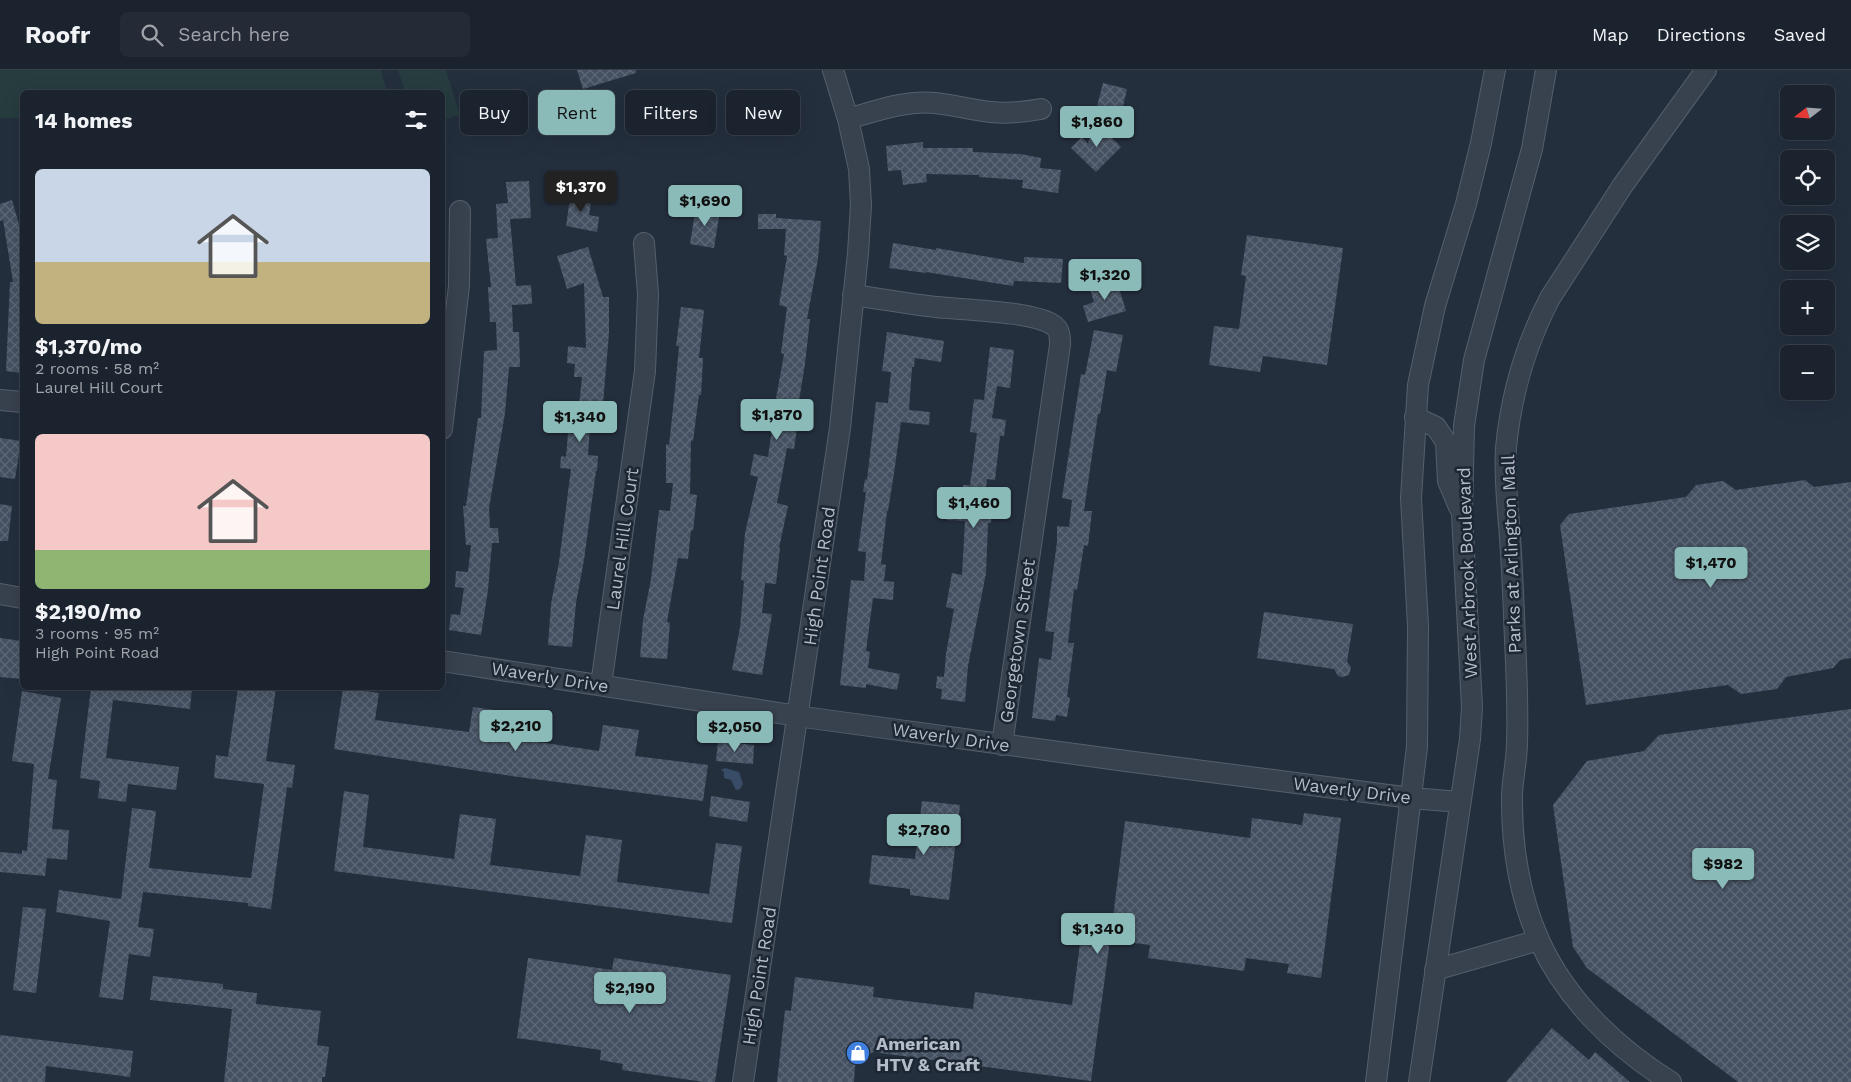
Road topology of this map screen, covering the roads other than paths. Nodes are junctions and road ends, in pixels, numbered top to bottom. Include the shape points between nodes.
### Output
1 (833, 70) edge
2 (1495, 70) edge
3 (1546, 70) edge
4 (1706, 70) edge
5 (1041, 109) dead end
6 (848, 119) junction
7 (460, 212) dead end
8 (644, 243) dead end
9 (853, 295) junction
10 (0, 400) edge
11 (20, 402) edge
12 (445, 402) edge
13 (1415, 417) junction
14 (1462, 514) junction
15 (0, 594) edge
16 (20, 598) edge
17 (445, 661) edge
18 (602, 685) junction
19 (798, 715) junction
20 (1002, 745) junction
21 (1411, 798) junction
22 (1460, 802) junction
23 (1539, 940) junction
24 (1435, 970) junction
25 (743, 1082) edge
26 (1376, 1082) edge
27 (1419, 1082) edge
28 (1671, 1082) edge

1 - 6 street, High Point Road
2 - 13 street via 1466,204 1435,306 1418,385
3 - 14 street, West Arbrook Boulevard via 1532,149 1474,360 1464,426
4 - 23 street, Parks at Arlington Mall via 1623,186 1550,298 1526,351 1515,389 1506,448 1517,710 1511,802 1522,888
5 - 6 street via 1021,113 992,112 916,103
6 - 9 street, High Point Road via 859,169 861,204
7 - 12 street via 458,286
8 - 18 street, Laurel Hill Court via 648,294 645,371
9 - 19 street, High Point Road via 840,428
9 - 20 street, Georgetown Street via 1023,315 1045,320 1060,334
10 - 11 street
13 - 14 street via 1436,427 1446,442 1448,481
13 - 21 street via 1411,498 1418,626 1418,738
14 - 22 street, West Arbrook Boulevard via 1472,707
15 - 16 street
17 - 18 street, Waverly Drive
18 - 19 street, Waverly Drive
19 - 20 street, Waverly Drive
19 - 25 street, High Point Road
20 - 21 street, Waverly Drive
21 - 22 street, Waverly Drive
21 - 26 street
22 - 24 street, West Arbrook Boulevard
23 - 24 street
23 - 28 street, Parks at Arlington Mall via 1566,988 1598,1024 1626,1052
24 - 27 street, West Arbrook Boulevard

